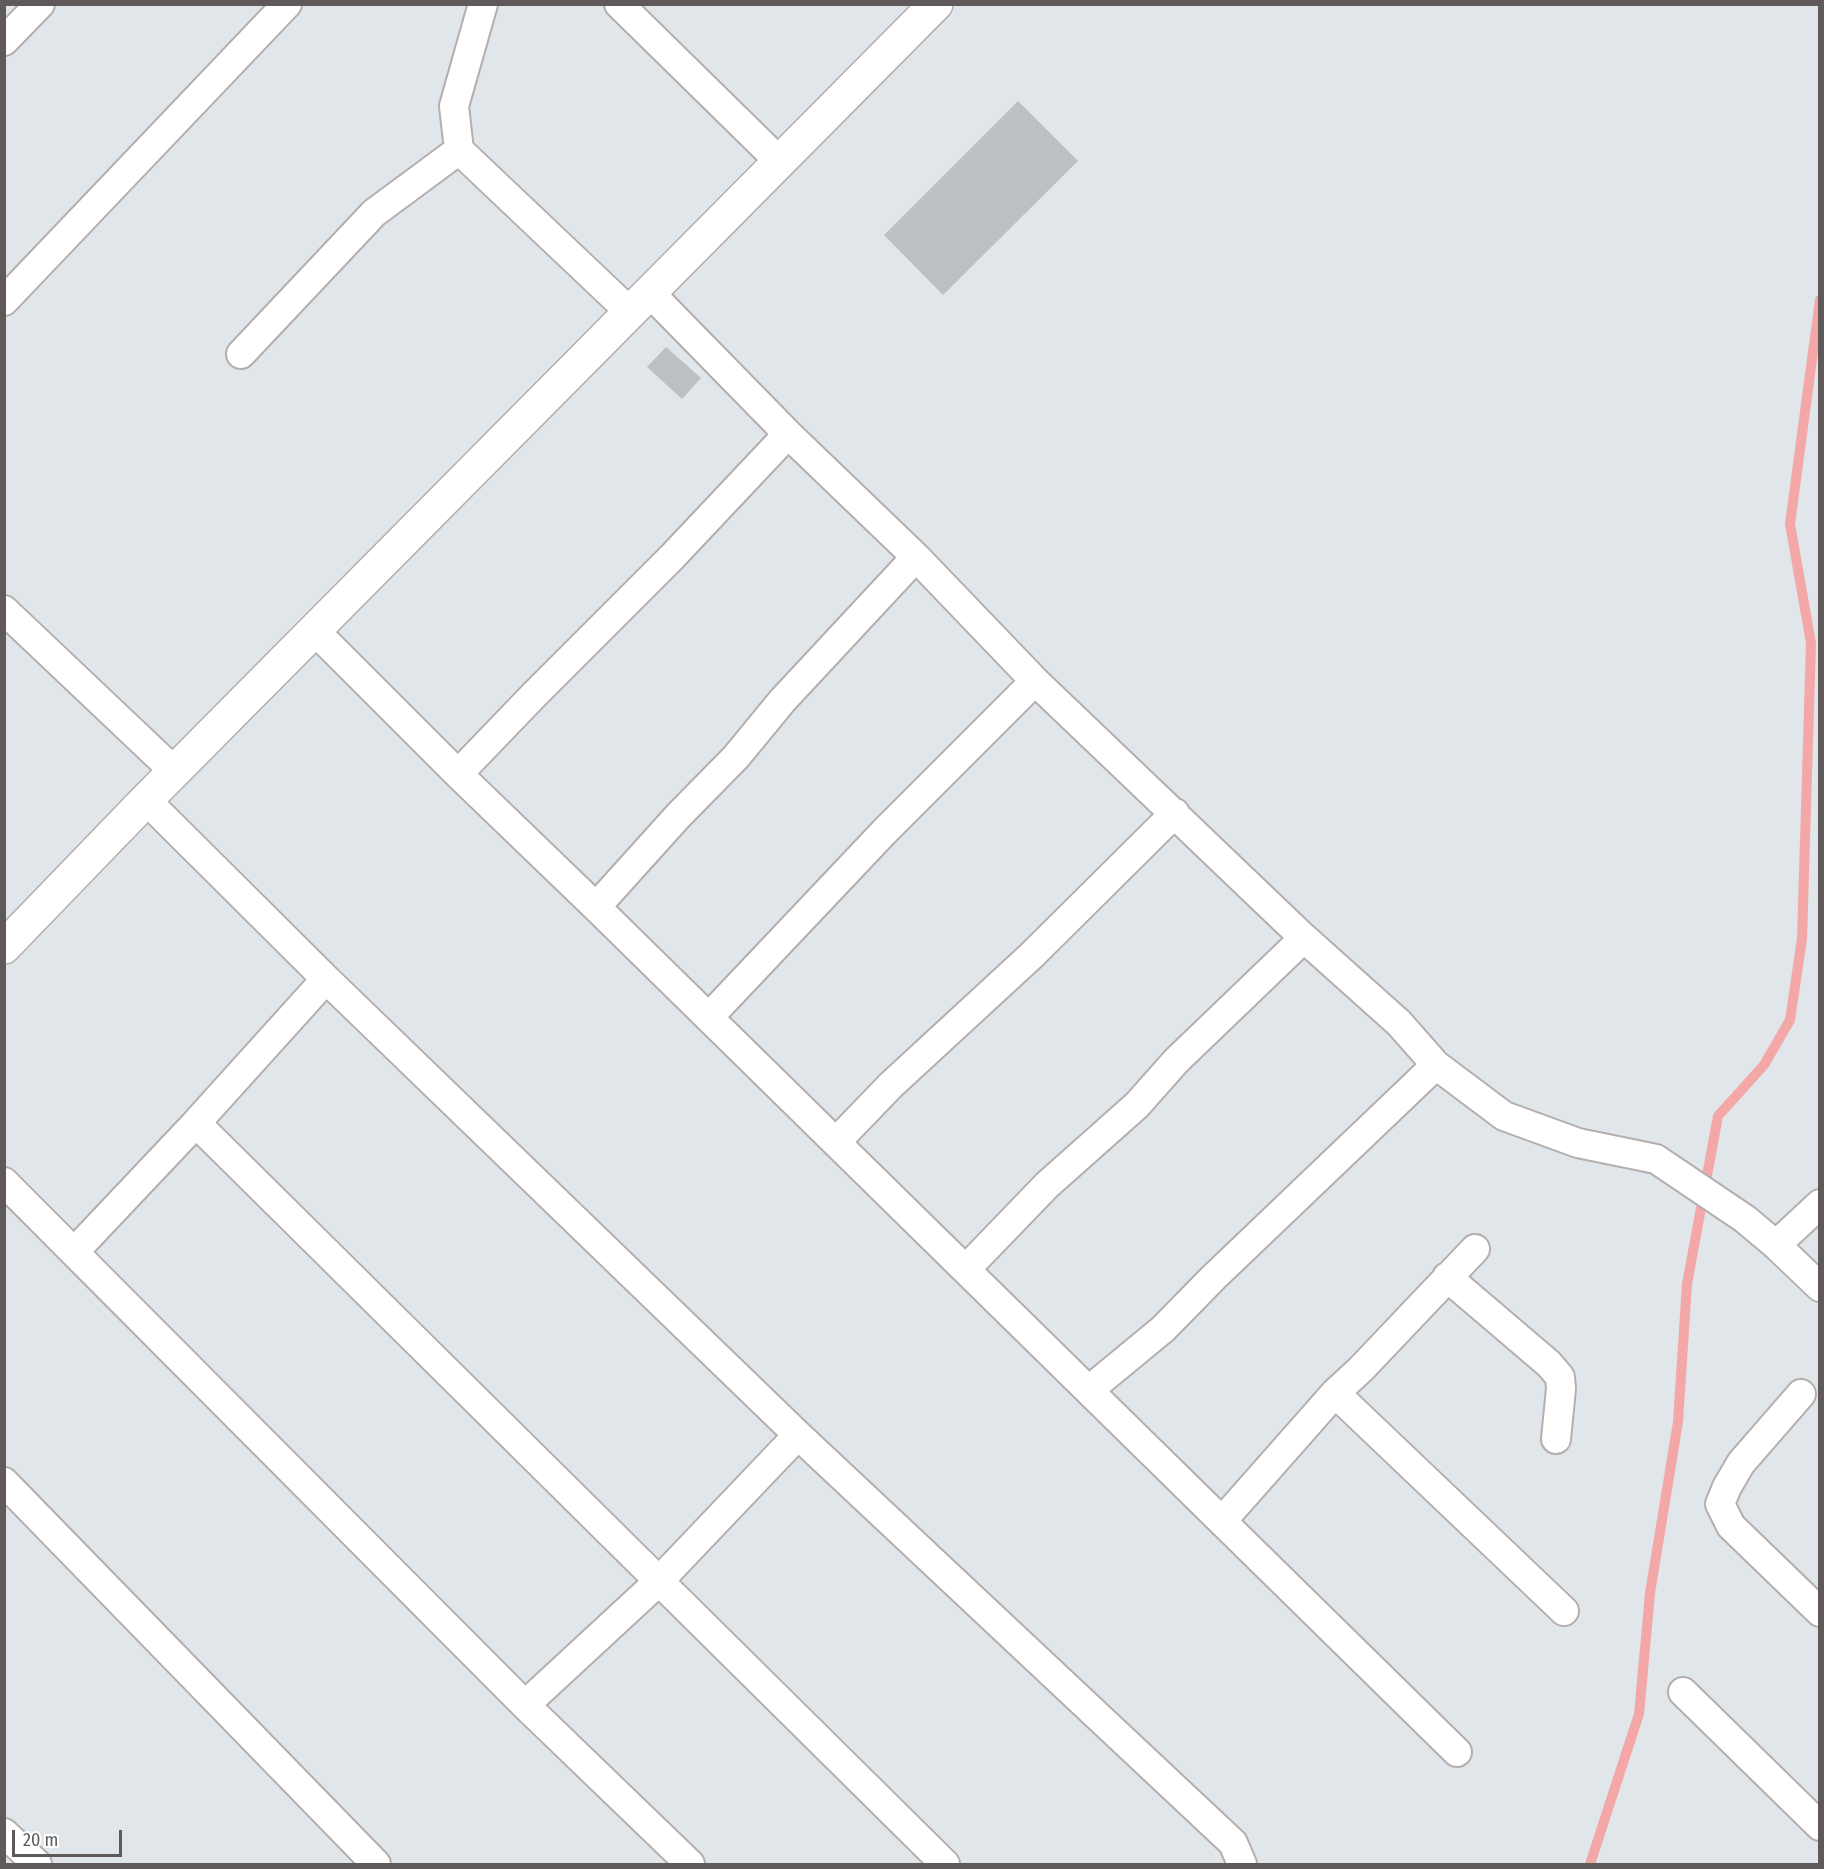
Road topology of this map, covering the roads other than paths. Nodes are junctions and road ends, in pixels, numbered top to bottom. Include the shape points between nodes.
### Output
1 (40, 4) edge
2 (287, 4) edge
3 (483, 4) edge
4 (619, 4) edge
5 (936, 4) edge
6 (4, 41) edge
7 (459, 150) junction
8 (780, 162) junction
9 (4, 301) edge
10 (641, 303) junction
11 (241, 354) dead end
12 (788, 434) junction
13 (916, 557) junction
14 (4, 610) edge
15 (315, 631) junction
16 (1035, 681) junction
17 (175, 772) junction
18 (458, 774) junction
19 (146, 800) junction
20 (1175, 813) junction
21 (596, 907) junction
22 (8, 935) edge
23 (1304, 938) junction
24 (326, 979) junction
25 (709, 1017) junction
26 (1436, 1065) junction
27 (196, 1123) junction
28 (836, 1142) junction
29 (4, 1182) edge
30 (1820, 1204) edge
31 (1776, 1245) junction
32 (1475, 1249) dead end
33 (75, 1251) junction
34 (966, 1269) junction
35 (1448, 1277) junction
36 (1820, 1287) edge
37 (1089, 1390) junction
38 (1335, 1393) junction
39 (1801, 1394) dead end
40 (798, 1435) junction
41 (1556, 1439) dead end
42 (4, 1482) edge
43 (1222, 1521) junction
44 (658, 1582) junction
45 (1564, 1611) dead end
46 (1820, 1612) edge
47 (1683, 1692) dead end
48 (525, 1705) junction
49 (1457, 1752) dead end
50 (1820, 1826) edge
51 (4, 1833) edge
52 (364, 1861) edge
53 (37, 1864) edge
54 (690, 1864) edge
55 (945, 1864) edge
56 (1242, 1864) edge

1 - 6 street
2 - 9 street
3 - 7 street via 454,106
4 - 8 street
5 - 8 street
7 - 10 street
7 - 11 street via 374,213
8 - 10 street
10 - 12 street
10 - 15 street
12 - 13 street
12 - 18 street
13 - 16 street
13 - 21 street
14 - 17 street
15 - 17 street
15 - 18 street
16 - 20 street
16 - 25 street via 884,832
17 - 19 street
18 - 21 street
19 - 22 street
19 - 24 street
20 - 23 street
20 - 28 street
21 - 25 street
23 - 26 street via 1399,1023
23 - 34 street via 1176,1061 1137,1105 1047,1185
24 - 27 street
24 - 40 street
25 - 28 street
26 - 31 street via 1504,1116 1578,1143 1656,1159 1710,1194
26 - 37 street via 1163,1329
27 - 33 street
27 - 44 street
28 - 34 street
29 - 33 street
30 - 31 street
31 - 36 street
32 - 35 street
33 - 48 street
34 - 37 street
35 - 38 street
35 - 41 street via 1560,1377
37 - 43 street
38 - 43 street
38 - 45 street
39 - 46 street via 1741,1463 1720,1504 1731,1526
40 - 44 street
40 - 56 street via 1233,1843
42 - 52 street
43 - 49 street
44 - 48 street
44 - 55 street
47 - 50 street
48 - 54 street
51 - 53 street

